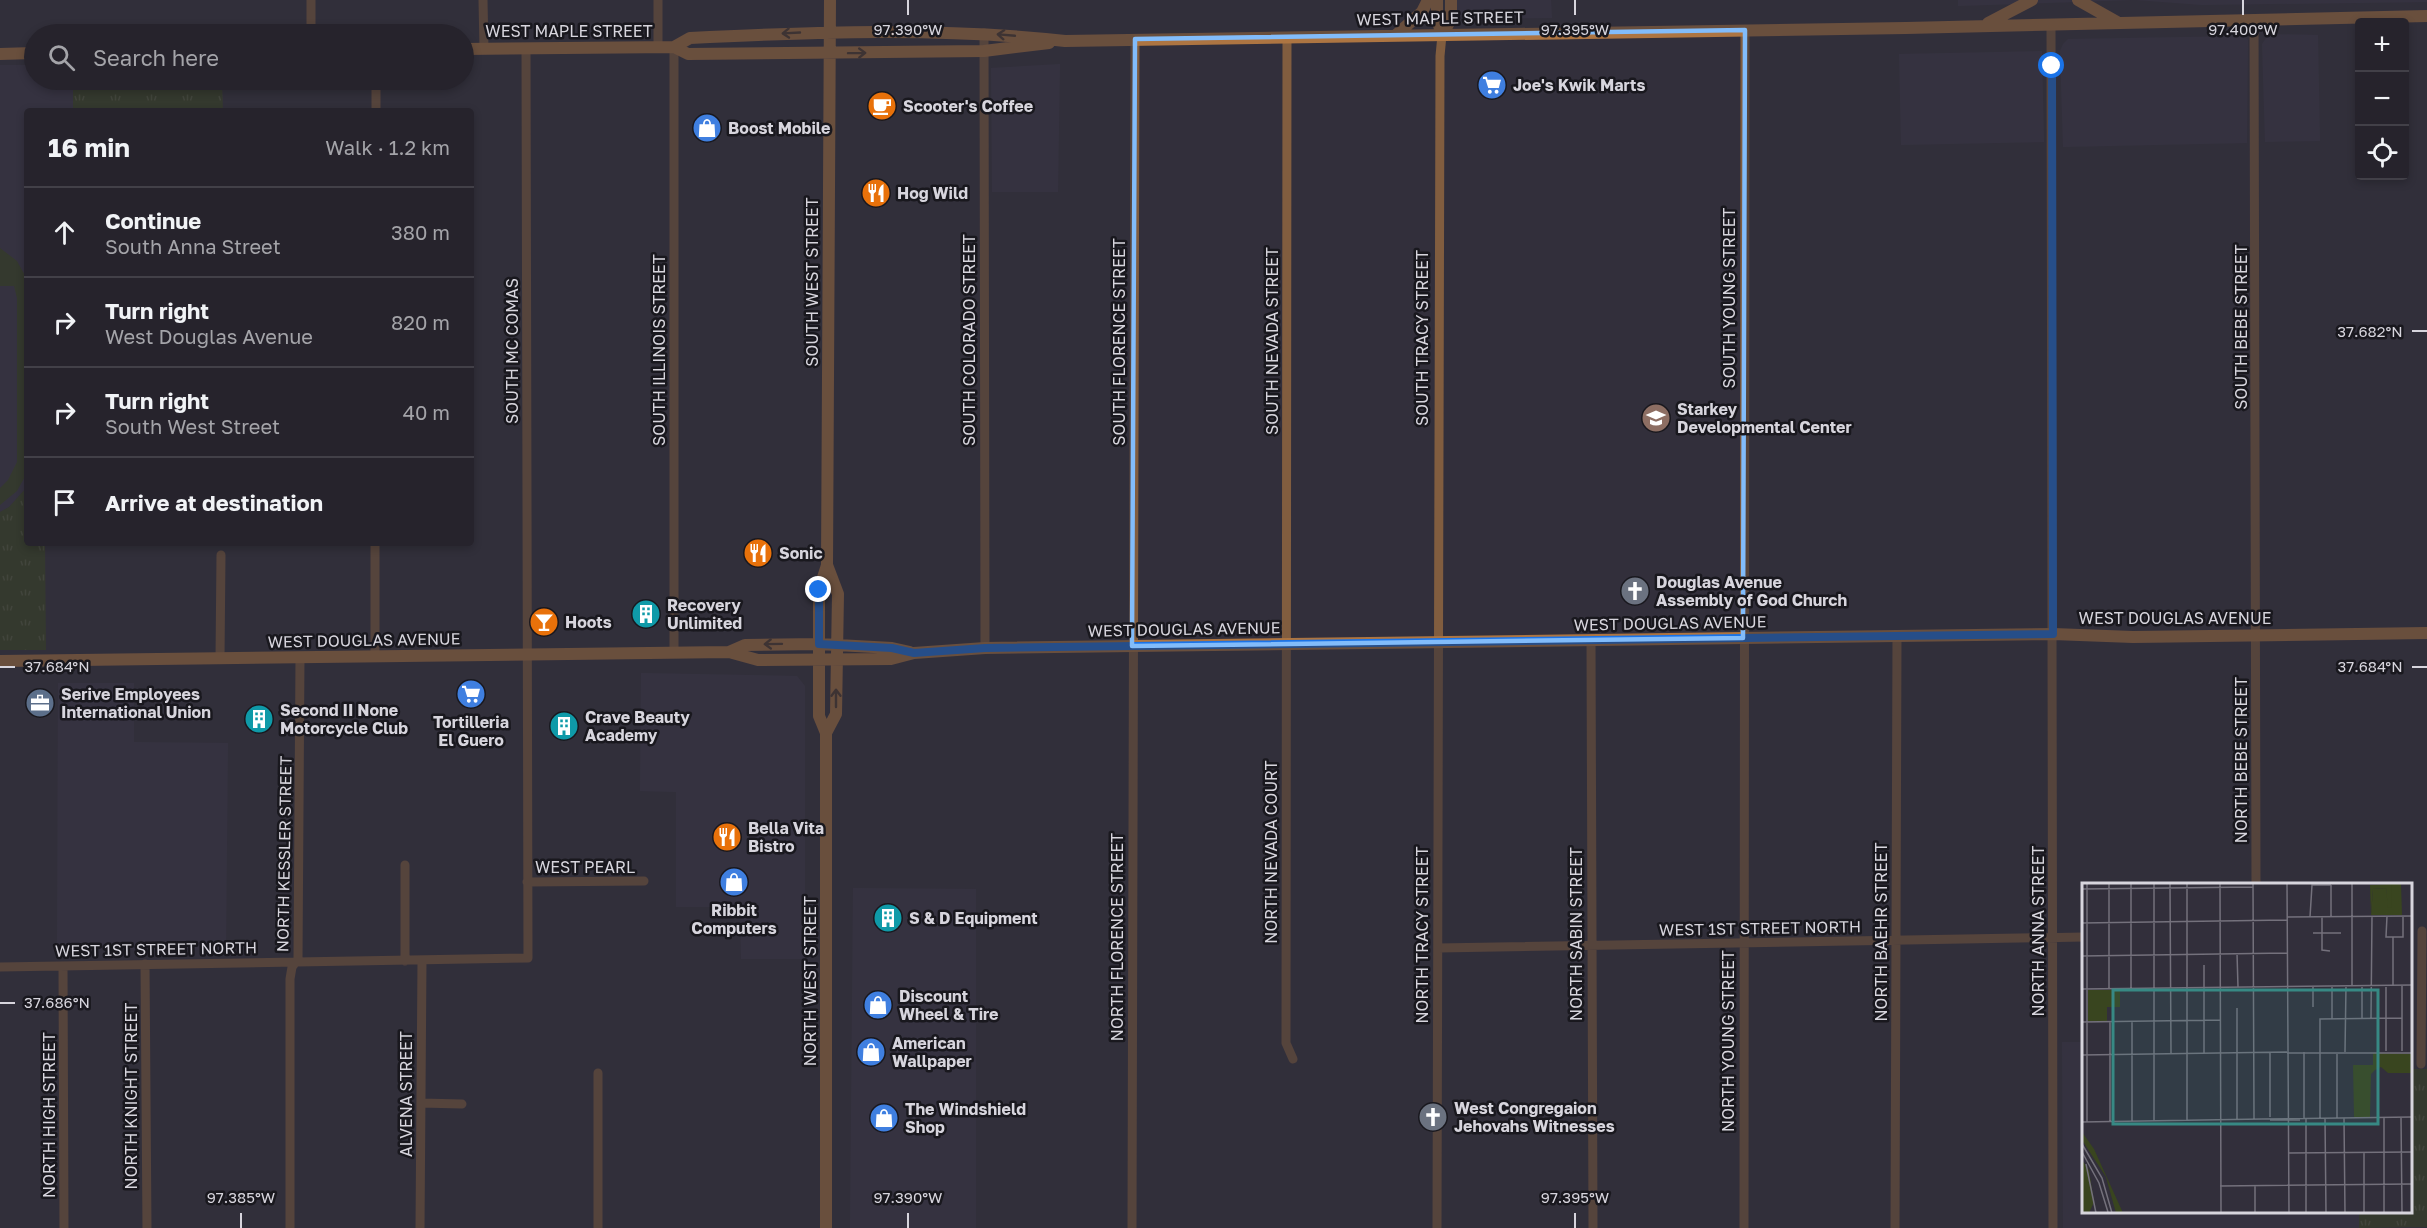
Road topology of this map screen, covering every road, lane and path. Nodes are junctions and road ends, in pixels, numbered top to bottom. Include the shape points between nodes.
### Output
1 (311, 0) edge
2 (483, 0) edge
3 (658, 0) edge
4 (830, 0) edge
5 (1428, 0) edge
6 (1437, 0) edge
7 (1451, 0) edge
8 (2032, 0) edge
9 (2078, 0) edge
10 (2427, 16) edge
11 (2254, 19) junction
12 (2118, 23) junction
13 (311, 24) edge
14 (2051, 24) junction
15 (1982, 26) junction
16 (1745, 30) junction
17 (830, 31) junction
18 (908, 32) junction
19 (984, 33) junction
20 (1396, 35) junction
21 (1442, 35) junction
22 (1287, 37) junction
23 (1135, 39) junction
24 (1065, 40) junction
25 (658, 47) junction
26 (674, 47) junction
27 (526, 48) junction
28 (474, 49) edge
29 (484, 49) junction
30 (984, 51) junction
31 (908, 52) junction
32 (24, 53) edge
33 (0, 54) edge
34 (830, 54) junction
35 (376, 90) edge
36 (376, 108) edge
37 (375, 546) edge
38 (221, 555) dead end
39 (827, 565) junction
40 (2427, 633) edge
41 (2053, 634) junction
42 (2256, 635) junction
43 (1897, 636) junction
44 (1743, 638) junction
45 (1591, 640) junction
46 (1438, 642) junction
47 (819, 644) junction
48 (837, 645) junction
49 (1287, 645) junction
50 (1132, 646) junction
51 (985, 648) junction
52 (729, 652) junction
53 (674, 653) junction
54 (914, 653) junction
55 (526, 655) junction
56 (375, 656) junction
57 (300, 657) junction
58 (220, 658) junction
59 (836, 659) junction
60 (819, 660) junction
61 (0, 661) edge
62 (826, 733) junction
63 (405, 865) dead end
64 (644, 881) dead end
65 (527, 882) junction
66 (2256, 883) edge
67 (2425, 931) edge
68 (2082, 937) edge
69 (2053, 938) junction
70 (1897, 941) junction
71 (1743, 943) junction
72 (1590, 945) junction
73 (1438, 948) junction
74 (528, 958) joint
75 (405, 961) junction
76 (422, 961) junction
77 (296, 962) junction
78 (145, 964) junction
79 (63, 966) junction
80 (0, 967) edge
81 (1293, 1059) dead end
82 (2421, 1064) dead end
83 (598, 1072) dead end
84 (421, 1103) junction
85 (462, 1104) dead end
86 (64, 1228) edge
87 (147, 1228) edge
88 (290, 1228) edge
89 (420, 1228) edge
90 (597, 1228) edge
91 (826, 1228) edge
92 (1132, 1228) edge
93 (1437, 1228) edge
94 (1593, 1228) edge
95 (1744, 1228) edge
96 (1895, 1228) edge
97 (2053, 1228) edge

1 - 13 street
2 - 29 street
3 - 25 street
4 - 17 main road, SOUTH WEST STREET
5 - 20 main road via 1422,12
6 - 21 main road, SOUTH TRACY STREET
7 - 21 main road, SOUTH TRACY STREET via 1451,19
8 - 15 main road
9 - 12 main road
10 - 11 main road, WEST MAPLE STREET
11 - 12 main road, WEST MAPLE STREET
11 - 42 street, SOUTH BEBE STREET
12 - 14 main road, WEST MAPLE STREET
14 - 15 main road, WEST MAPLE STREET
14 - 41 street, NORTH ANNA STREET
15 - 16 main road, WEST MAPLE STREET
16 - 21 main road, WEST MAPLE STREET
16 - 44 street, SOUTH YOUNG STREET
17 - 18 main road, WEST MAPLE STREET
17 -> 26 main road, WEST MAPLE STREET via 690,38
17 - 34 main road, SOUTH WEST STREET
18 - 19 main road, WEST MAPLE STREET
18 - 31 main road
24 -> 19 main road, WEST MAPLE STREET
19 - 30 street, SOUTH COLORADO STREET
20 - 21 main road, WEST MAPLE STREET
20 - 22 main road, WEST MAPLE STREET
21 - 46 street, SOUTH TRACY STREET
22 - 23 main road, WEST MAPLE STREET
22 - 49 street, SOUTH NEVADA STREET
23 - 24 main road, WEST MAPLE STREET
23 - 50 street, SOUTH FLORENCE STREET
24 - 30 main road, WEST MAPLE STREET
25 - 26 main road, WEST MAPLE STREET
25 - 27 main road, WEST MAPLE STREET
26 - 34 main road, WEST MAPLE STREET via 688,54
26 - 53 street, SOUTH ILLINOIS STREET
27 - 29 main road, WEST MAPLE STREET
27 - 55 street, SOUTH MC COMAS
28 - 29 main road, WEST MAPLE STREET
30 - 31 main road, WEST MAPLE STREET
30 - 51 street, SOUTH COLORADO STREET
34 -> 31 main road, WEST MAPLE STREET
32 - 33 main road
34 - 39 main road, SOUTH WEST STREET
35 - 36 street
37 - 56 street
38 - 58 street
39 - 47 main road, SOUTH WEST STREET via 819,590
39 - 48 main road, SOUTH WEST STREET via 838,594
40 - 42 main road, WEST DOUGLAS AVENUE
41 - 42 main road, WEST DOUGLAS AVENUE
41 - 43 main road, WEST DOUGLAS AVENUE
41 - 69 street, NORTH ANNA STREET
42 - 66 street, NORTH BEBE STREET
43 - 44 main road, WEST DOUGLAS AVENUE
43 - 70 street, NORTH BAEHR STREET
44 - 45 main road, WEST DOUGLAS AVENUE
44 - 71 street, NORTH YOUNG STREET
45 - 46 main road, WEST DOUGLAS AVENUE
45 - 72 street, NORTH SABIN STREET
46 - 49 main road, WEST DOUGLAS AVENUE
46 - 73 street, NORTH TRACY STREET
47 - 48 main road, WEST DOUGLAS AVENUE
47 -> 52 main road, WEST DOUGLAS AVENUE via 746,645
47 - 60 main road, SOUTH WEST STREET
48 - 54 main road, WEST DOUGLAS AVENUE
48 - 59 main road, SOUTH WEST STREET
49 - 50 main road, WEST DOUGLAS AVENUE
49 - 81 street, NORTH NEVADA COURT via 1286,1043
50 - 51 main road, WEST DOUGLAS AVENUE
50 - 92 street, NORTH FLORENCE STREET
51 - 54 main road, WEST DOUGLAS AVENUE
52 - 53 main road, WEST DOUGLAS AVENUE
52 - 60 main road, WEST DOUGLAS AVENUE via 758,660
53 - 55 main road, WEST DOUGLAS AVENUE
54 - 59 main road, WEST DOUGLAS AVENUE via 891,659
55 - 56 main road, WEST DOUGLAS AVENUE
55 - 65 street, SOUTH MC COMAS
56 - 57 main road, WEST DOUGLAS AVENUE
57 - 58 main road, WEST DOUGLAS AVENUE
57 - 77 street, NORTH KESSLER STREET
58 - 61 main road, WEST DOUGLAS AVENUE
59 - 60 main road, WEST DOUGLAS AVENUE
62 -> 59 main road, NORTH WEST STREET via 836,714
60 - 62 main road, NORTH WEST STREET via 819,716
62 - 91 main road, NORTH WEST STREET
63 - 75 street
64 - 65 street, WEST PEARL
65 - 74 street, SOUTH MC COMAS
67 - 82 street
68 - 69 street, WEST 1ST STREET NORTH
69 - 70 street, WEST 1ST STREET NORTH
69 - 97 street, NORTH ANNA STREET
70 - 71 street, WEST 1ST STREET NORTH
70 - 96 street, NORTH BAEHR STREET
71 - 72 street, WEST 1ST STREET NORTH
71 - 95 street, NORTH YOUNG STREET
72 - 73 street, WEST 1ST STREET NORTH
72 - 94 street, NORTH SABIN STREET
73 - 93 street, NORTH TRACY STREET
74 - 76 street, WEST 1ST STREET NORTH
75 - 76 street, WEST 1ST STREET NORTH
75 - 77 street, WEST 1ST STREET NORTH
76 - 84 street, ALVENA STREET
77 - 78 street, WEST 1ST STREET NORTH
77 - 88 street, NORTH KESSLER STREET via 290,979
78 - 79 street, WEST 1ST STREET NORTH
78 - 87 street, NORTH KNIGHT STREET
79 - 80 street, WEST 1ST STREET NORTH
79 - 86 street, NORTH HIGH STREET
83 - 90 street
84 - 85 street
84 - 89 street, ALVENA STREET

